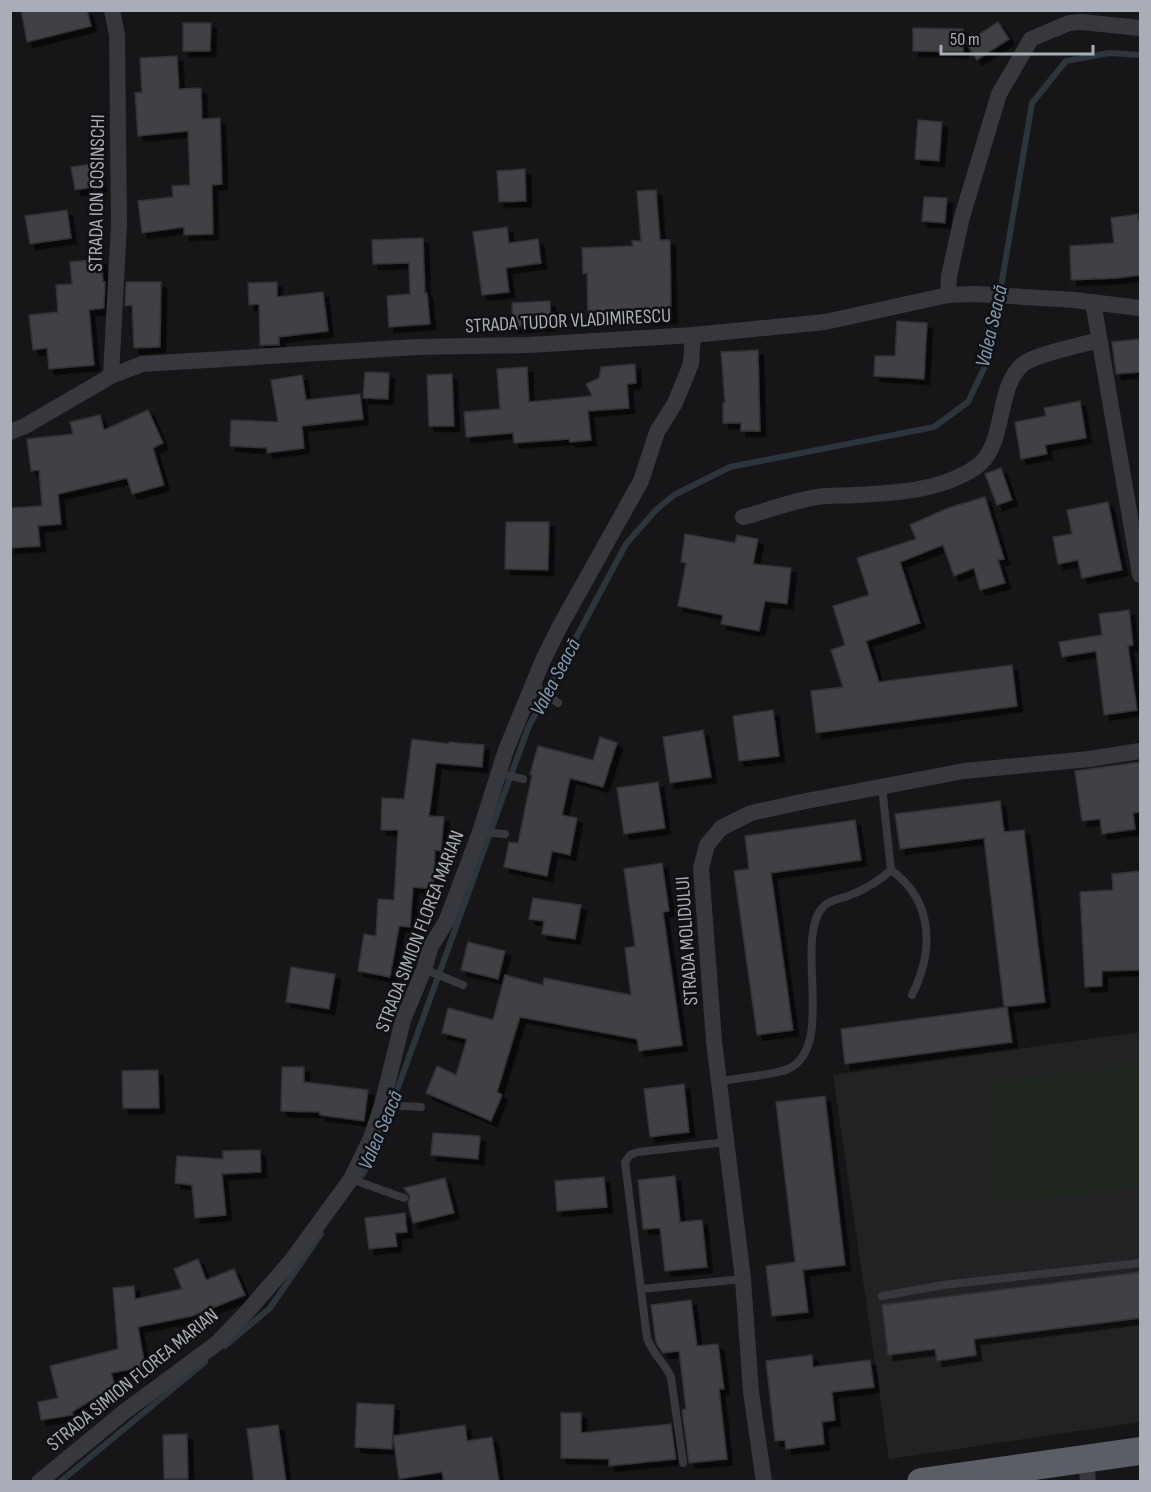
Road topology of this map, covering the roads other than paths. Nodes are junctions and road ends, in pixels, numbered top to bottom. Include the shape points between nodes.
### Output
1 (112, 10) edge
2 (1140, 28) edge
3 (948, 295) junction
4 (1093, 302) junction
5 (1140, 308) edge
6 (693, 335) junction
7 (1099, 340) junction
8 (111, 376) junction
9 (10, 432) edge
10 (743, 517) dead end
11 (1140, 575) edge
12 (538, 687) junction
13 (558, 703) dead end
14 (1140, 751) edge
15 (497, 773) junction
16 (523, 779) dead end
17 (882, 787) junction
18 (480, 832) junction
19 (505, 834) dead end
20 (891, 870) junction
21 (429, 970) junction
22 (463, 985) dead end
23 (912, 995) dead end
24 (720, 1081) junction
25 (382, 1105) junction
26 (421, 1107) dead end
27 (727, 1142) junction
28 (358, 1181) junction
29 (404, 1198) dead end
30 (1140, 1263) edge
31 (743, 1279) junction
32 (641, 1289) junction
33 (882, 1296) dead end
34 (1140, 1451) edge
35 (683, 1463) dead end
36 (1087, 1470) edge
37 (39, 1482) edge
38 (764, 1482) edge
39 (921, 1482) edge

1 - 8 street, STRADA ION COSINSCHI via 117,35 119,224
2 - 3 street via 1082,22 1031,39 999,94 962,217
3 - 4 street, STRADA TUDOR VLADIMIRESCU
3 - 6 street, STRADA TUDOR VLADIMIRESCU via 825,322
4 - 5 street, STRADA TUDOR VLADIMIRESCU
4 - 7 street
6 - 8 street, STRADA TUDOR VLADIMIRESCU via 216,358 142,364
6 - 12 street, STRADA SIMION FLOREA MARIAN via 691,364 675,403 657,432 641,481 561,626
7 - 10 street via 1022,365 1011,382 988,457 960,475 891,494 818,497
7 - 11 street
8 - 9 street, STRADA TUDOR VLADIMIRESCU
12 - 13 lane
12 - 15 street, STRADA SIMION FLOREA MARIAN
14 - 17 street, STRADA MOLIDULUI via 964,771
15 - 16 lane
15 - 18 street, STRADA SIMION FLOREA MARIAN
17 - 20 lane
17 - 24 street, STRADA MOLIDULUI via 751,813 721,828 707,845 701,868
18 - 19 lane
18 - 21 street, STRADA SIMION FLOREA MARIAN via 446,922 431,946
20 - 23 lane via 904,880 926,921 926,961
20 - 24 lane via 878,881 822,907 812,941 813,1007 808,1049 798,1063 786,1070
21 - 22 lane
21 - 25 street, STRADA SIMION FLOREA MARIAN via 403,1020
24 - 27 street, STRADA MOLIDULUI
25 - 26 lane
25 - 28 street, STRADA SIMION FLOREA MARIAN
27 - 31 street, STRADA MOLIDULUI
27 - 32 lane via 638,1152 625,1162
28 - 29 lane
28 - 37 street, STRADA SIMION FLOREA MARIAN via 216,1344 116,1418
30 - 33 lane via 943,1285
31 - 32 lane
31 - 38 street, STRADA MOLIDULUI via 751,1392
32 - 35 lane via 647,1338 674,1388
34 - 36 highway
36 - 39 highway

